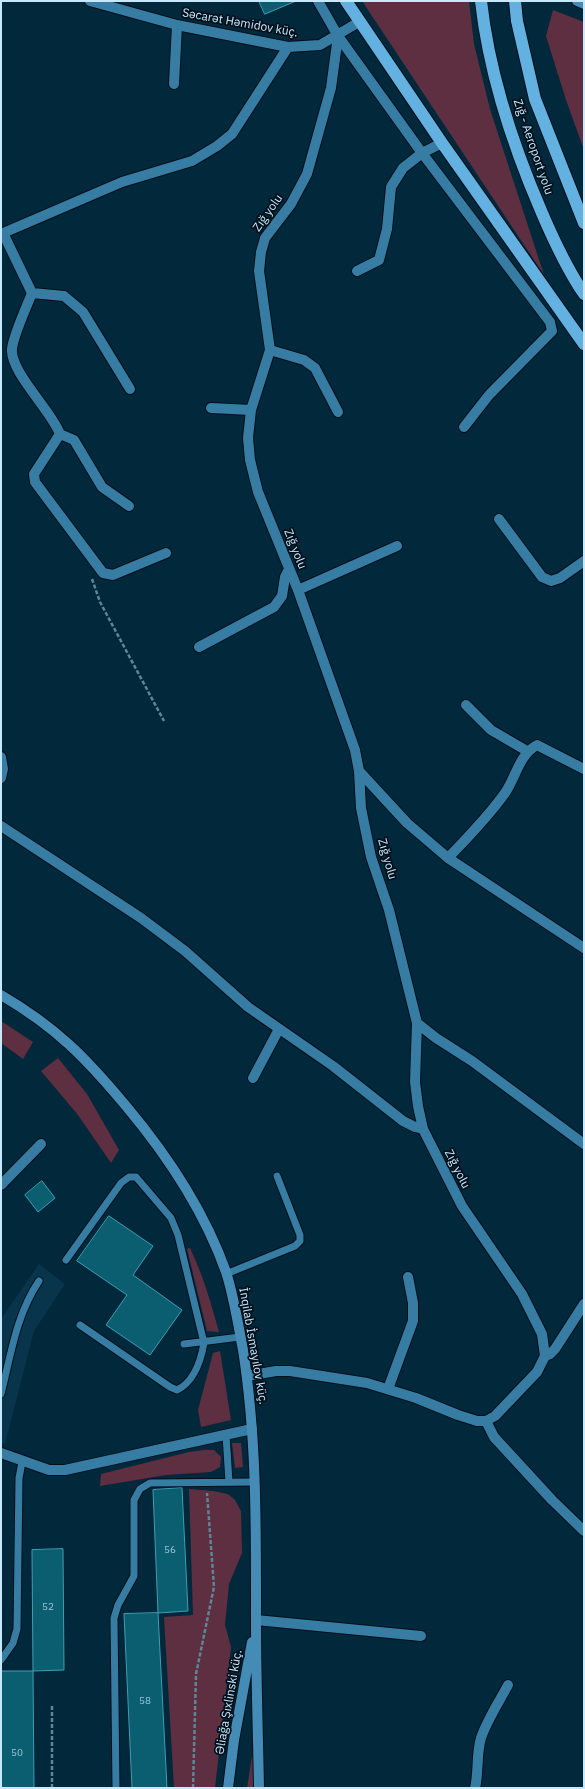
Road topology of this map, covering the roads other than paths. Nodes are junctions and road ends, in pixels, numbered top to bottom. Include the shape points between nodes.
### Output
1 (90, 1) edge
2 (318, 1) edge
3 (346, 1) edge
4 (481, 1) edge
5 (515, 1) edge
6 (577, 1) edge
7 (584, 4) edge
8 (359, 22) junction
9 (177, 25) junction
10 (338, 36) junction
11 (288, 47) junction
12 (174, 84) dead end
13 (442, 143) junction
14 (422, 153) junction
15 (584, 224) edge
16 (2, 233) edge
17 (357, 271) dead end
18 (32, 293) junction
19 (584, 294) edge
20 (584, 344) edge
21 (270, 350) junction
22 (130, 389) dead end
23 (211, 408) dead end
24 (251, 410) junction
25 (338, 412) dead end
26 (464, 428) dead end
27 (60, 434) junction
28 (129, 506) dead end
29 (499, 519) dead end
30 (397, 546) dead end
31 (166, 553) dead end
32 (584, 560) edge
33 (289, 569) junction
34 (298, 590) junction
35 (199, 647) dead end
36 (466, 704) dead end
37 (528, 751) junction
38 (1, 757) edge
39 (584, 769) edge
40 (359, 771) junction
41 (1, 778) edge
42 (1, 826) edge
43 (448, 858) junction
44 (584, 948) edge
45 (1, 995) edge
46 (417, 1023) junction
47 (279, 1029) junction
48 (253, 1078) dead end
49 (423, 1129) junction
50 (41, 1144) dead end
51 (584, 1144) edge
52 (277, 1176) dead end
53 (1, 1184) edge
54 (66, 1260) dead end
55 (226, 1274) junction
56 (408, 1277) dead end
57 (39, 1281) dead end
58 (584, 1304) edge
59 (80, 1325) dead end
60 (240, 1337) junction
61 (204, 1343) junction
62 (184, 1344) dead end
63 (545, 1356) junction
64 (247, 1376) junction
65 (388, 1389) junction
66 (1, 1394) edge
67 (486, 1421) junction
68 (252, 1429) junction
69 (226, 1435) junction
70 (1, 1453) edge
71 (22, 1462) junction
72 (228, 1482) junction
73 (255, 1482) junction
74 (584, 1531) edge
75 (256, 1620) junction
76 (421, 1636) dead end
77 (1, 1660) edge
78 (508, 1684) dead end
79 (116, 1788) edge
80 (228, 1788) edge
81 (259, 1788) edge
82 (475, 1788) edge

1 - 9 street, Səcarət Həmidov küç.
2 - 10 street
3 - 8 highway
4 - 19 highway, Zığ - Aeroport yolu via 483,25 504,108 528,181 552,237
5 - 15 highway, Zığ - Aeroport yolu via 517,21 536,99
6 - 7 main road
8 - 10 street, Səcarət Həmidov küç.
8 - 13 highway
9 - 11 street, Səcarət Həmidov küç.
9 - 12 street
10 - 11 street, Səcarət Həmidov küç. via 320,45
10 - 14 street
10 - 21 street, Zığ yolu via 331,88 307,174 291,204 265,238 260,252 259,271
11 - 16 street via 232,134 217,146 192,161 122,182
13 - 14 street
13 - 20 highway
14 - 17 street via 403,168 391,187 387,229 379,260
14 - 26 street via 550,322 552,331 489,394
16 - 18 street
18 - 22 street via 64,296 83,312
18 - 27 street via 12,349 16,367 56,422
21 - 24 street, Zığ yolu
21 - 25 street via 304,360 315,368
23 - 24 street
24 - 33 street, Zığ yolu via 248,438 250,460 258,492
27 - 28 street via 74,440 102,488
27 - 31 street via 34,474 35,482 103,573 113,575
29 - 32 street via 542,578 551,581 560,578
30 - 34 street
33 - 34 street, Zığ yolu
33 - 35 street via 285,576 282,596 274,607
34 - 40 street, Zığ yolu
36 - 37 street via 491,730
37 - 39 street via 537,745
37 - 43 street via 506,792 482,824
38 - 41 street via 4,769
40 - 43 street via 407,823
40 - 46 street, Zığ yolu via 360,808 370,857 389,910
42 - 47 street via 185,950 248,1007
43 - 44 street
45 - 55 main road, İnqilab İsmayılov küç. via 29,1011 67,1041 92,1066 144,1128 176,1170 196,1204
46 - 49 street, Zığ yolu via 415,1082
46 - 51 street
47 - 48 street
47 - 49 street via 333,1066 403,1121
49 - 63 street, Zığ yolu via 462,1206 522,1294 542,1334
50 - 53 street
52 - 55 lane via 300,1235 300,1241 295,1246
54 - 61 lane via 121,1182 129,1176 136,1177 171,1218 178,1235
55 - 60 main road, İnqilab İsmayılov küç.
56 - 65 street via 413,1303 413,1321
57 - 66 lane via 20,1316
58 - 63 street via 555,1349
59 - 61 lane via 177,1390 186,1386 193,1374 202,1355
60 - 61 lane
60 - 64 main road, İnqilab İsmayılov küç.
61 - 62 lane
63 - 67 street via 532,1378 496,1416
64 - 65 street via 290,1371 367,1383
64 - 68 main road, İnqilab İsmayılov küç.
65 - 67 street via 458,1415
67 - 74 street via 494,1437
68 - 69 street
68 - 73 main road, İnqilab İsmayılov küç.
69 - 71 street via 65,1470 49,1470
69 - 72 lane
70 - 71 street
71 - 77 lane via 19,1478 16,1629 13,1643
72 - 73 lane
72 - 79 lane via 150,1483 140,1489 134,1500 134,1576 114,1618
73 - 75 main road, İnqilab İsmayılov küç.
75 - 76 street
75 - 80 main road, Əliağa Şıxlinski küç.
75 - 81 main road
78 - 82 street via 481,1737

